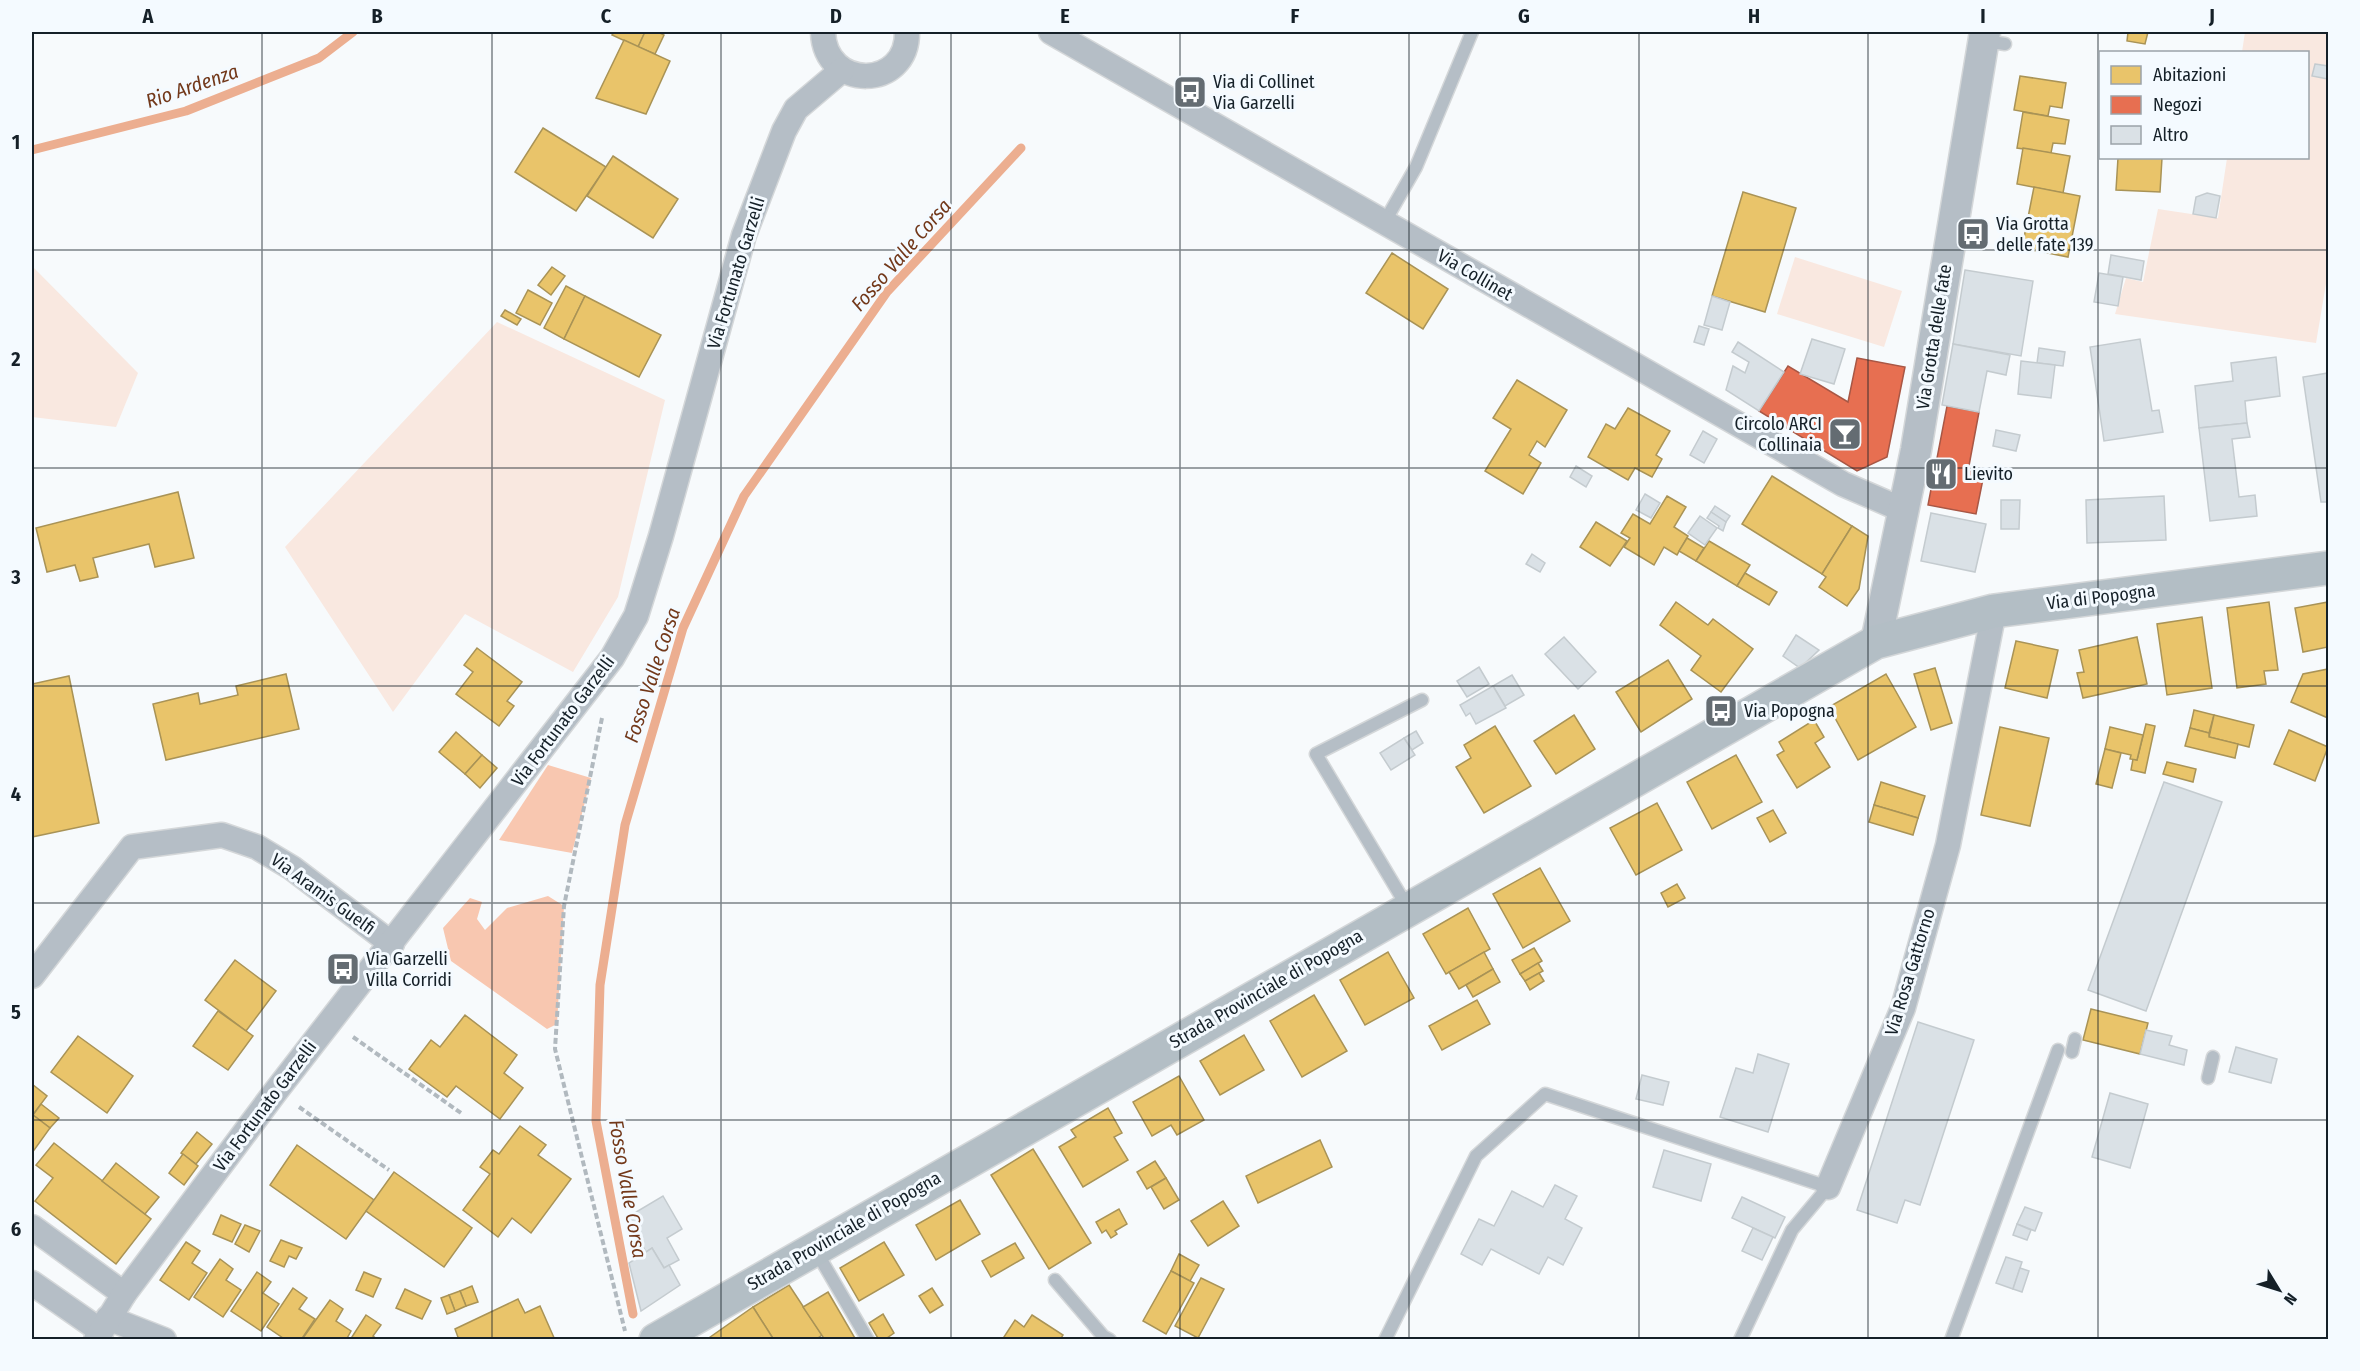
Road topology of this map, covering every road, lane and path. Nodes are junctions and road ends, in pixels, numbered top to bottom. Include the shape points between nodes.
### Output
1 (823, 32) edge
2 (907, 32) edge
3 (1051, 32) edge
4 (1472, 32) edge
5 (1991, 39) edge
6 (842, 70) junction
7 (1384, 223) junction
8 (1903, 510) junction
9 (2328, 568) edge
10 (1994, 611) junction
11 (1876, 642) junction
12 (1422, 700) dead end
13 (603, 712) dead end
14 (1408, 908) junction
15 (392, 944) junction
16 (32, 976) edge
17 (330, 1021) junction
18 (2075, 1039) dead end
19 (2058, 1050) dead end
20 (2072, 1052) dead end
21 (2213, 1057) dead end
22 (2208, 1078) dead end
23 (276, 1091) junction
24 (461, 1113) dead end
25 (389, 1170) dead end
26 (1828, 1187) junction
27 (32, 1227) edge
28 (814, 1248) junction
29 (1055, 1280) dead end
30 (32, 1282) edge
31 (124, 1294) junction
32 (102, 1330) edge
33 (164, 1340) edge
34 (627, 1340) edge
35 (656, 1340) edge
36 (868, 1340) edge
37 (1110, 1340) edge
38 (1385, 1340) edge
39 (1740, 1340) edge
40 (1951, 1340) edge

1 - 6 street via 831,60
2 - 6 street via 900,59 890,68 866,77
3 - 7 street, Via Collinet
4 - 7 lane via 1416,167
5 - 8 street, Via Grotta delle fate
6 - 15 street, Via Fortunato Garzelli via 796,109 748,225 636,616 612,658
7 - 8 street, Via Collinet via 1843,484
8 - 11 street, Via Grotta delle fate
9 - 10 main road, Via di Popogna
10 - 11 main road, Via di Popogna
10 - 26 street, Via Rosa Gattorno via 1948,845 1903,1008
11 - 14 main road, Strada Provinciale di Popogna
12 - 14 lane via 1316,754
13 - 34 path via 564,906 555,1049
14 - 28 main road, Strada Provinciale di Popogna
15 - 16 street, Via Aramis Guelfi via 292,868 257,847 222,835 132,847
15 - 17 street, Via Fortunato Garzelli
17 - 23 street, Via Fortunato Garzelli
17 - 24 path
18 - 20 lane
19 - 40 lane
21 - 22 lane
23 - 25 path
23 - 31 street, Via Fortunato Garzelli
26 - 38 lane via 1545,1094 1476,1156
26 - 39 lane, Via Rosa Gattorno via 1792,1230
27 - 31 street
28 - 35 main road, Strada Provinciale di Popogna
28 - 36 lane
29 - 37 lane
30 - 32 street
31 - 32 street, Via Fortunato Garzelli
32 - 33 street

